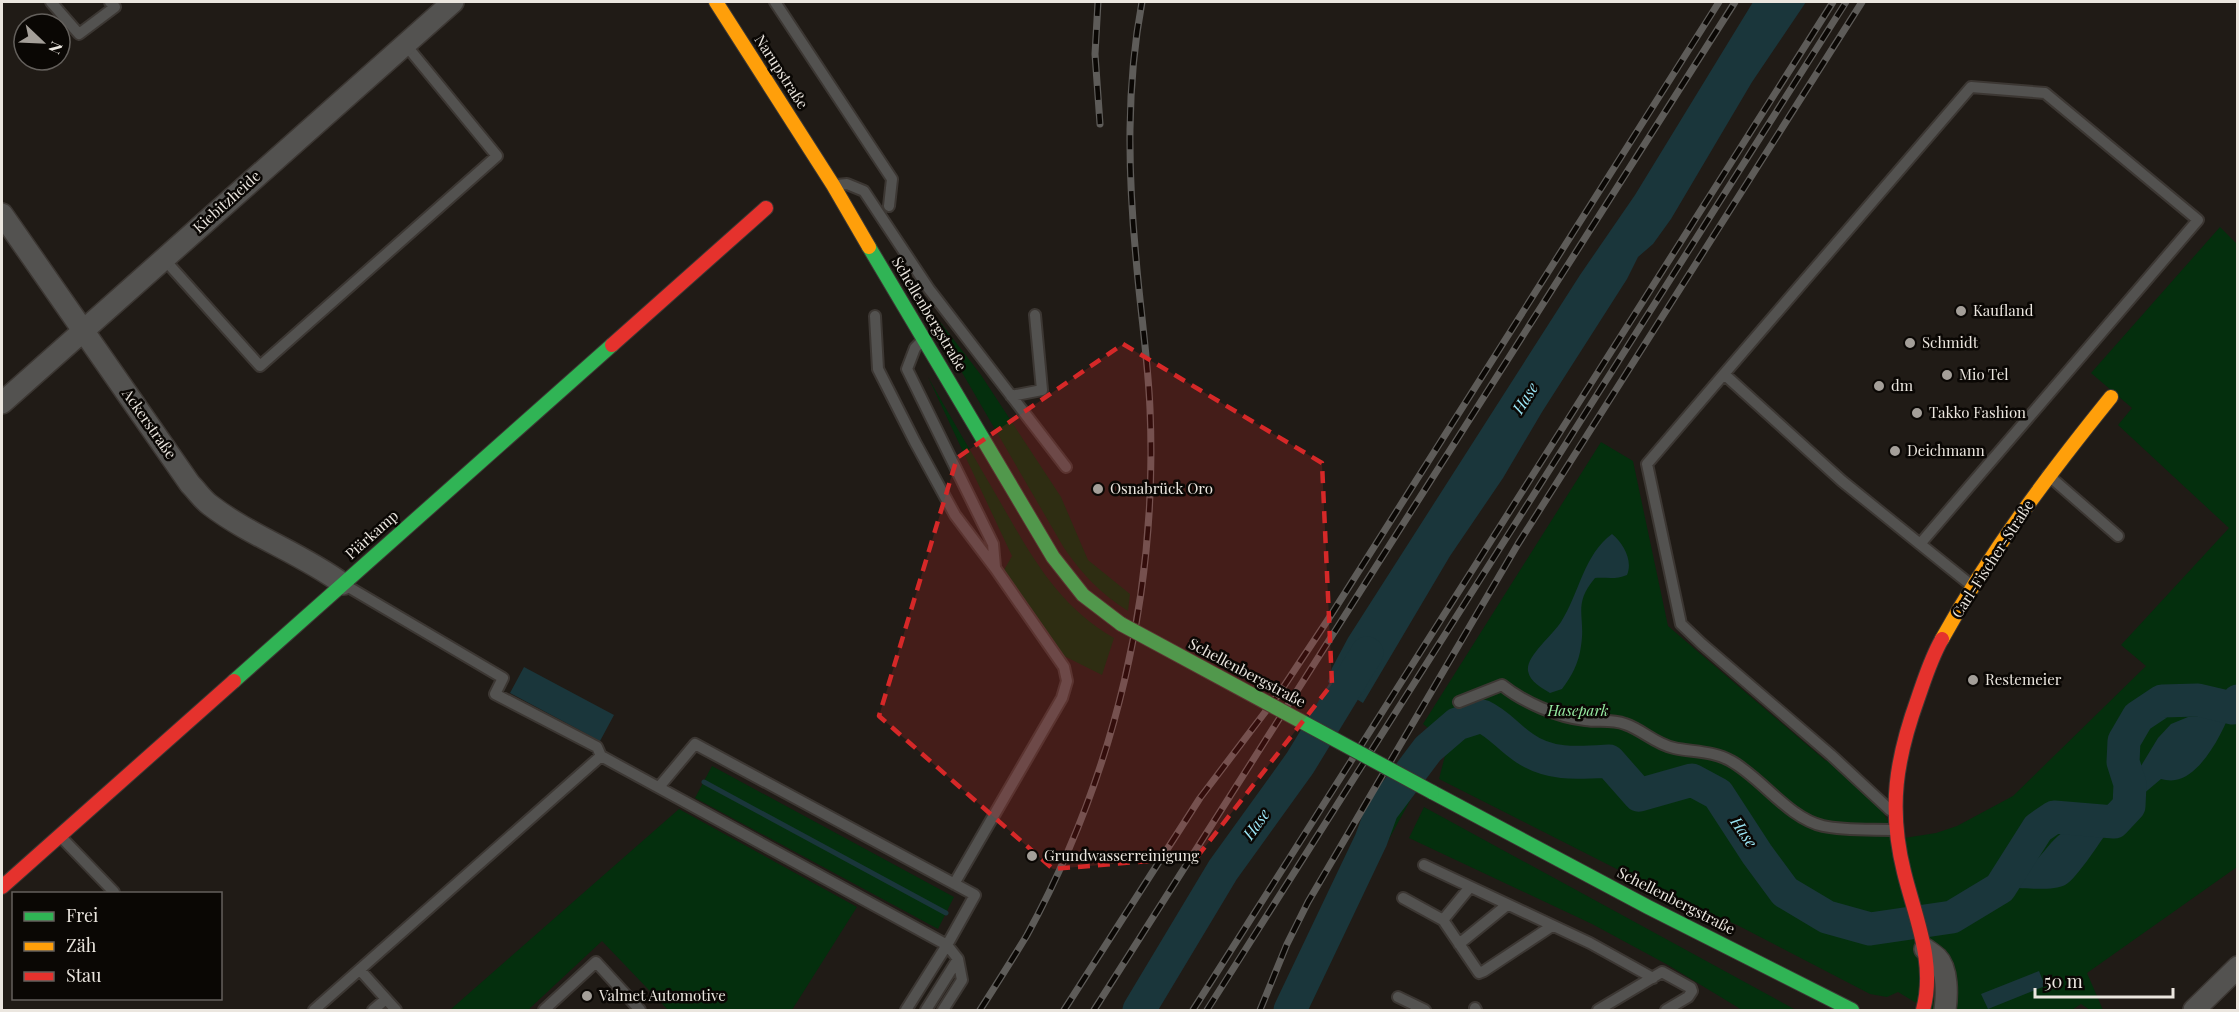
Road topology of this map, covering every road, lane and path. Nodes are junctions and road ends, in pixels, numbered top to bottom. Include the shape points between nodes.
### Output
1 (51, 2) edge
2 (110, 2) edge
3 (453, 2) edge
4 (716, 2) edge
5 (775, 2) edge
6 (405, 44) junction
7 (818, 160) joint
8 (833, 185) junction
9 (889, 206) dead end
10 (766, 208) dead end
11 (2, 214) edge
12 (164, 259) junction
13 (1035, 315) dead end
14 (875, 316) dead end
15 (82, 331) junction
16 (924, 339) junction
17 (1724, 374) junction
18 (1011, 396) junction
19 (2111, 397) dead end
20 (2, 404) edge
21 (1066, 467) dead end
22 (2048, 475) junction
23 (2118, 536) dead end
24 (1920, 544) junction
25 (995, 568) junction
26 (343, 584) junction
27 (1972, 585) junction
28 (1459, 702) dead end
29 (601, 756) junction
30 (659, 787) junction
31 (1895, 814) junction
32 (1896, 830) junction
33 (60, 835) junction
34 (1424, 865) dead end
35 (954, 884) junction
36 (2, 887) edge
37 (1470, 887) junction
38 (114, 892) edge
39 (1403, 898) dead end
40 (1507, 905) junction
41 (1443, 920) junction
42 (1552, 926) junction
43 (1459, 944) junction
44 (947, 945) junction
45 (1925, 949) junction
46 (958, 959) junction
47 (2238, 967) edge
48 (360, 970) junction
49 (1653, 978) junction
50 (1398, 997) dead end
51 (386, 999) junction
52 (1850, 1010) edge
53 (314, 1011) edge
54 (373, 1011) edge
55 (396, 1011) edge
56 (544, 1011) edge
57 (640, 1011) edge
58 (906, 1011) edge
59 (926, 1011) edge
60 (943, 1011) edge
61 (1425, 1011) edge
62 (1598, 1011) edge
63 (1666, 1011) edge
64 (1923, 1011) edge
65 (1945, 1011) edge
66 (2194, 1011) edge

1 - 2 lane via 79,34 115,7
3 - 6 street, Kiebitzheide
4 - 7 street, Narupstraße
5 - 9 lane via 892,179
6 - 12 street, Kiebitzheide
6 - 12 lane via 497,156 260,366
7 - 8 street, Schellenbergstraße
8 - 16 street, Schellenbergstraße
8 - 18 lane via 848,184 864,191 929,289
10 - 26 street, Piärkamp
11 - 15 street, Ackerstraße
12 - 15 street, Kiebitzheide
13 - 18 lane via 1042,390
14 - 25 lane via 878,369 955,515
15 - 20 street, Kiebitzheide
15 - 26 street, Ackerstraße via 208,504
16 - 25 lane via 915,348 907,369 993,543
16 - 52 street, Schellenbergstraße, bridge via 1053,557 1071,584 1092,603 1121,624 1432,792
17 - 24 lane via 1842,481
17 - 24 lane via 1971,87 2045,93 2198,220
17 - 31 lane via 1647,464 1681,624
18 - 21 lane
19 - 22 street, Carl-Fischer-Straße
22 - 23 lane
22 - 27 street, Carl-Fischer-Straße
24 - 27 lane
25 - 35 lane via 1064,667 1067,681 1062,698
26 - 29 lane via 503,678 495,694 597,747
26 - 33 street, Piärkamp
27 - 31 street, Carl-Fischer-Straße via 1933,655 1904,737 1896,776
28 - 32 lane via 1502,685 1521,700 1544,709 1584,720 1624,723 1660,744 1731,761 1803,818 1824,826
29 - 30 lane
29 - 48 lane
30 - 35 lane via 695,744
30 - 44 lane
31 - 32 street, Carl-Fischer-Straße
32 - 45 street, Carl-Fischer-Straße
33 - 36 street, Piärkamp
33 - 38 lane
34 - 37 lane
35 - 44 lane via 975,895
37 - 40 lane
37 - 41 lane
39 - 41 lane
40 - 42 lane
40 - 43 lane
41 - 43 lane
42 - 43 lane via 1482,972 1476,970
42 - 49 lane
44 - 46 lane
44 - 58 lane
45 - 64 street, Carl-Fischer-Straße via 1927,995
45 - 65 street, Carl-Fischer-Straße via 1939,959 1943,970
46 - 59 lane
46 - 60 lane via 962,980
47 - 66 street
48 - 51 lane
48 - 53 lane
49 - 62 lane
49 - 63 lane via 1664,972 1692,991
50 - 61 lane
51 - 54 lane
51 - 55 lane
56 - 57 lane via 596,962

